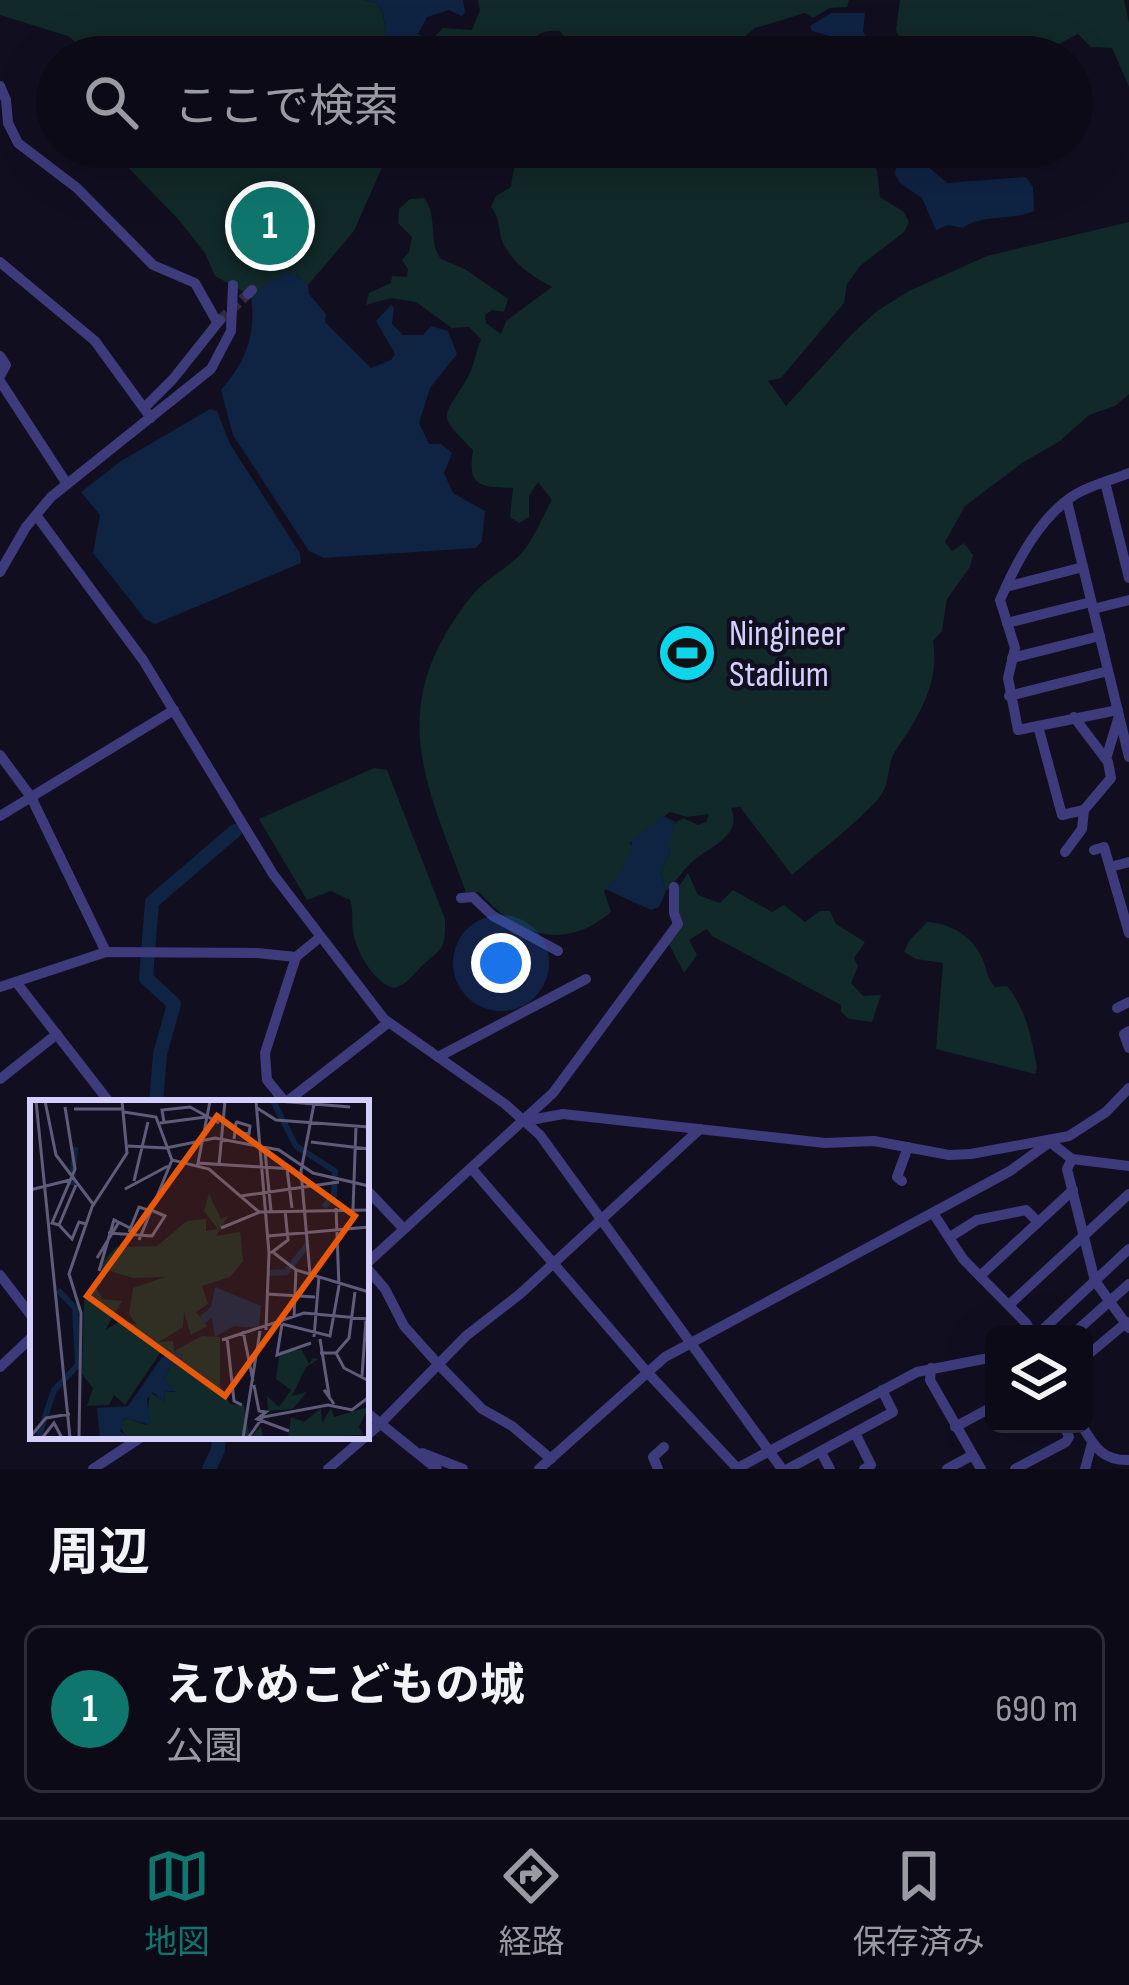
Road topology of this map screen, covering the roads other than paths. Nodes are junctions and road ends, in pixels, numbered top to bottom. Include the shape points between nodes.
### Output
1 (0, 86) edge
2 (36, 157) edge
3 (50, 168) edge
4 (0, 262) edge
5 (233, 285) dead end
6 (0, 356) edge
7 (0, 379) edge
8 (148, 413) junction
9 (1129, 473) edge
10 (1106, 482) junction
11 (67, 484) junction
12 (1067, 502) junction
13 (36, 515) junction
14 (1083, 567) junction
15 (0, 572) edge
16 (1129, 578) edge
17 (1006, 587) junction
18 (1129, 600) edge
19 (1092, 605) junction
20 (1007, 623) junction
21 (1100, 637) junction
22 (1012, 658) junction
23 (1108, 671) junction
24 (1009, 696) junction
25 (1120, 706) edge
26 (174, 710) junction
27 (1074, 718) junction
28 (1038, 726) junction
29 (0, 755) edge
30 (1129, 757) edge
31 (1106, 759) junction
32 (31, 797) junction
33 (1084, 810) junction
34 (0, 816) edge
35 (1094, 850) dead end
36 (1065, 852) dead end
37 (1129, 862) edge
38 (1110, 867) junction
39 (674, 887) dead end
40 (461, 898) dead end
41 (1129, 933) edge
42 (319, 938) junction
43 (558, 951) dead end
44 (106, 952) junction
45 (296, 957) junction
46 (586, 979) dead end
47 (16, 982) junction
48 (0, 987) edge
49 (386, 1021) junction
50 (1129, 1031) edge
51 (57, 1034) junction
52 (1129, 1048) edge
53 (438, 1057) junction
54 (0, 1079) edge
55 (1129, 1088) edge
56 (108, 1100) edge
57 (284, 1100) edge
58 (290, 1100) edge
59 (525, 1121) junction
60 (700, 1129) junction
61 (1051, 1142) junction
62 (908, 1147) junction
63 (1072, 1159) junction
64 (1129, 1166) edge
65 (472, 1169) junction
66 (897, 1177) dead end
67 (1072, 1190) junction
68 (369, 1192) edge
69 (1129, 1194) edge
70 (933, 1213) junction
71 (602, 1218) junction
72 (1038, 1222) junction
73 (403, 1228) junction
74 (1083, 1236) junction
75 (950, 1237) junction
76 (1129, 1249) edge
77 (369, 1262) edge
78 (553, 1263) junction
79 (369, 1269) edge
80 (0, 1275) edge
81 (980, 1276) junction
82 (1095, 1281) junction
83 (1129, 1284) edge
84 (1110, 1302) junction
85 (1009, 1305) junction
86 (30, 1314) edge
87 (1128, 1324) edge
88 (1027, 1325) edge
89 (1045, 1325) edge
90 (1083, 1325) edge
91 (30, 1339) edge
92 (691, 1341) junction
93 (1093, 1351) edge
94 (985, 1359) edge
95 (439, 1365) junction
96 (0, 1367) edge
97 (931, 1368) junction
98 (647, 1372) junction
99 (882, 1390) junction
100 (985, 1411) edge
101 (369, 1415) edge
102 (379, 1425) junction
103 (956, 1427) junction
104 (855, 1433) junction
105 (1067, 1433) edge
106 (1086, 1433) edge
107 (369, 1434) edge
108 (137, 1439) edge
109 (363, 1439) edge
110 (1092, 1443) junction
111 (664, 1447) dead end
112 (768, 1450) junction
113 (417, 1451) junction
114 (820, 1452) junction
115 (971, 1456) junction
116 (551, 1459) junction
117 (1129, 1460) edge
118 (652, 1467) edge
119 (93, 1469) edge
120 (328, 1469) edge
121 (437, 1469) edge
122 (463, 1469) edge
123 (539, 1469) edge
124 (736, 1469) edge
125 (785, 1469) edge
126 (830, 1469) edge
127 (864, 1469) edge
128 (947, 1469) edge
129 (981, 1469) edge
130 (1016, 1469) edge
131 (1085, 1469) edge

1 - 2 street via 18,143
3 - 8 street via 152,265 195,284 218,321
4 - 8 street via 95,341
5 - 8 street via 222,353 194,385
6 - 7 street
7 - 11 street
8 - 11 street
9 - 10 street
10 - 12 street
10 - 16 street
11 - 13 street
12 - 14 street
12 - 17 street via 1023,553
13 - 15 street
13 - 26 street
14 - 17 street
14 - 19 street
17 - 20 street via 1000,600
18 - 19 street
19 - 20 street
19 - 21 street
20 - 22 street
21 - 22 street
21 - 23 street
22 - 24 street
23 - 24 street
23 - 25 street
24 - 28 street via 1018,730
25 - 27 street
25 - 30 street
25 - 31 street
26 - 32 street
26 - 42 street
27 - 28 street
27 - 31 street
28 - 33 street via 1062,815
29 - 32 street
31 - 33 street via 1112,778
32 - 34 street
32 - 44 street
33 - 36 street via 1082,829
35 - 38 street via 1105,848
37 - 38 street
38 - 41 street
39 - 59 street via 678,924
40 - 43 street via 473,897
42 - 45 street
42 - 49 street
44 - 45 street
44 - 47 street
45 - 57 street via 265,1053 267,1080
46 - 53 street
47 - 48 street
47 - 51 street
49 - 53 street
49 - 58 street
50 - 52 street
51 - 54 street
51 - 56 street
53 - 59 street
55 - 61 street via 1093,1123
59 - 60 street via 563,1114
59 - 65 street
59 - 71 street
60 - 62 street
60 - 71 street
61 - 62 street via 949,1155
61 - 63 street
61 - 70 street
62 - 66 street
63 - 64 street
63 - 67 street
65 - 73 street
65 - 78 street
67 - 72 street
67 - 74 street
68 - 73 street
69 - 74 street
70 - 75 street
70 - 92 street
71 - 78 street
71 - 92 street
72 - 75 street via 1026,1210 977,1220
72 - 81 street
73 - 77 street
74 - 82 street
74 - 85 street
75 - 81 street
76 - 82 street
78 - 95 street
78 - 98 street
79 - 95 street
80 - 86 street
81 - 85 street
82 - 84 street
82 - 89 street
83 - 84 street
84 - 87 street
84 - 90 street
85 - 88 street
87 - 93 street
91 - 96 street
92 - 98 street
92 - 112 street
94 - 97 street
95 - 102 street
95 - 116 street via 482,1409
97 - 99 street
97 - 103 street
98 - 116 street
98 - 124 street
99 - 104 street via 893,1412
99 - 112 street
100 - 103 street
101 - 102 street
102 - 107 street
102 - 113 street
103 - 115 street
104 - 114 street
104 - 127 street via 872,1465
105 - 130 street via 1066,1442
106 - 110 street
108 - 119 street
109 - 120 street
110 - 117 street via 1110,1460
110 - 131 street
111 - 118 street
112 - 124 street
112 - 125 street
113 - 121 street
113 - 122 street
114 - 125 street
114 - 126 street
115 - 128 street
115 - 129 street
116 - 123 street

